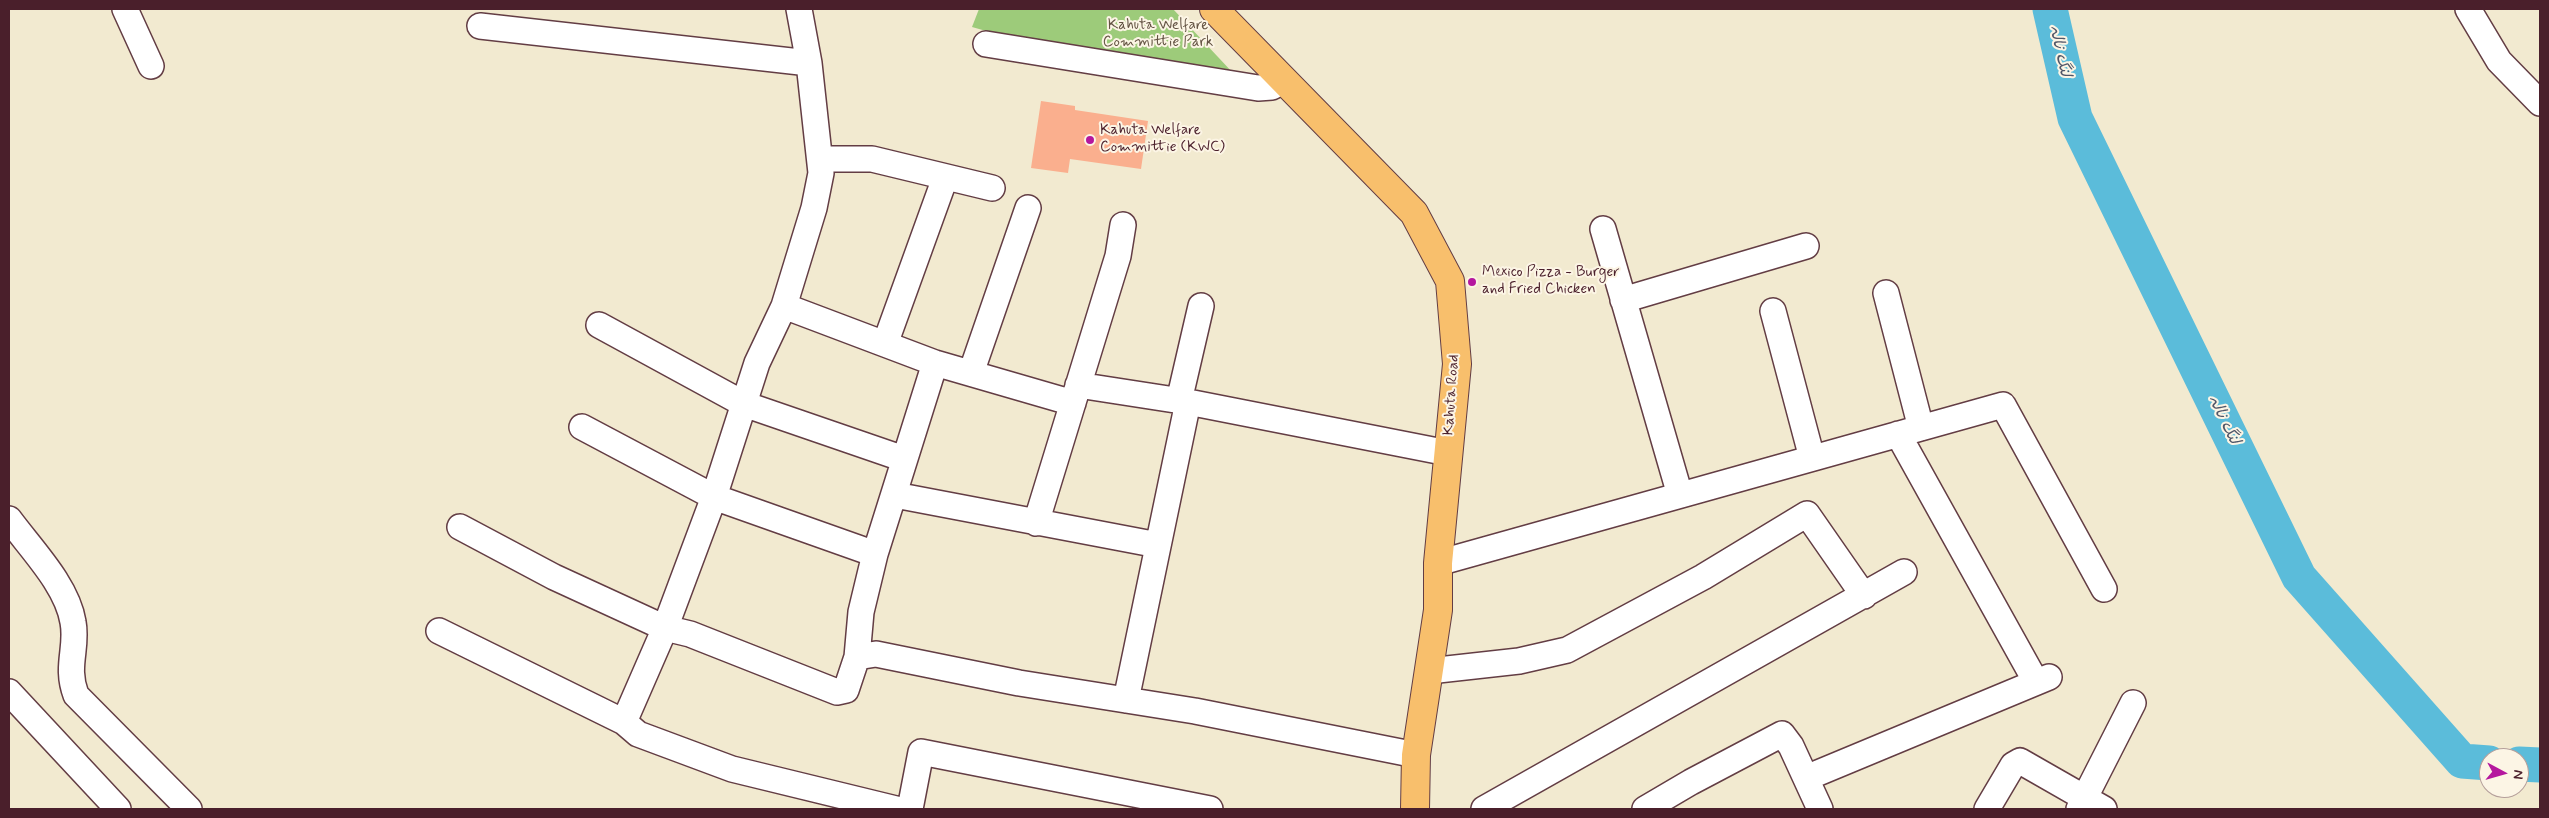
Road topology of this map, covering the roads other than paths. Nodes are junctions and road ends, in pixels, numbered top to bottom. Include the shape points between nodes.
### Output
1 (125, 9) edge
2 (799, 9) edge
3 (1214, 9) edge
4 (2468, 9) edge
5 (480, 26) dead end
6 (986, 44) dead end
7 (809, 63) junction
8 (151, 66) dead end
9 (1283, 80) junction
10 (2540, 104) edge
11 (820, 159) junction
12 (945, 178) junction
13 (992, 188) dead end
14 (1028, 208) dead end
15 (1123, 225) dead end
16 (1603, 229) dead end
17 (1806, 246) dead end
18 (1886, 293) dead end
19 (1624, 300) junction
20 (784, 306) junction
21 (1201, 306) dead end
22 (1773, 311) dead end
23 (599, 325) dead end
24 (885, 344) junction
25 (935, 363) junction
26 (971, 373) junction
27 (1076, 394) junction
28 (1184, 402) junction
29 (744, 404) junction
30 (582, 427) dead end
31 (1910, 431) junction
32 (1448, 453) junction
33 (1812, 458) junction
34 (904, 459) junction
35 (895, 495) junction
36 (1680, 495) junction
37 (714, 497) junction
38 (9, 519) edge
39 (1036, 523) junction
40 (460, 527) dead end
41 (1158, 545) junction
42 (875, 554) junction
43 (1438, 563) junction
44 (1904, 572) dead end
45 (2104, 589) dead end
46 (1864, 596) junction
47 (665, 628) junction
48 (439, 631) dead end
49 (857, 657) junction
50 (1429, 671) junction
51 (9, 692) edge
52 (1126, 700) junction
53 (2133, 703) dead end
54 (624, 722) junction
55 (1416, 755) junction
56 (1806, 778) junction
57 (2089, 805) edge
58 (118, 809) edge
59 (189, 809) edge
60 (896, 809) edge
61 (910, 809) edge
62 (1210, 809) edge
63 (1415, 809) edge
64 (1484, 809) edge
65 (1645, 809) edge
66 (1820, 809) edge
67 (1987, 809) edge

1 - 8 street
2 - 7 street
3 - 9 highway, Kahuta Road
4 - 10 street via 2498,61
5 - 7 street
6 - 9 street via 1258,88 1272,87
7 - 11 street
9 - 32 highway, Kahuta Road via 1414,213 1450,281 1458,364
11 - 12 street via 872,159
11 - 20 street via 821,173 814,208
12 - 13 street
12 - 24 street
14 - 26 street
15 - 27 street via 1118,256
16 - 19 street
17 - 19 street
18 - 31 street
19 - 36 street
20 - 24 street
20 - 29 street via 757,363
21 - 28 street
22 - 33 street
23 - 29 street
24 - 25 street
25 - 26 street
25 - 34 street
26 - 27 street
27 - 28 street
27 - 39 street
28 - 32 street
28 - 41 street
29 - 34 street
29 - 37 street
30 - 37 street
31 - 33 street
31 - 45 street via 2003,405
31 - 56 street via 2043,679
32 - 43 highway, Kahuta Road
33 - 36 street
34 - 35 street
35 - 39 street
35 - 42 street
36 - 43 street
37 - 42 street
37 - 47 street
38 - 59 street via 67,598 74,625 70,680 76,694
39 - 41 street
40 - 47 street via 554,577
41 - 52 street
42 - 49 street via 861,612
43 - 50 highway, Kahuta Road via 1438,610
44 - 46 street
46 - 50 street via 1808,514 1704,577 1567,650 1519,661
46 - 64 street
47 - 49 street via 690,634 836,692 846,690
47 - 54 street
48 - 54 street
49 - 52 street via 876,654 1019,683
50 - 55 highway, Kahuta Road
51 - 58 street
52 - 55 street
53 - 57 street
54 - 60 street via 638,734 732,769
55 - 63 highway, Kahuta Road
56 - 65 street via 1782,734
56 - 66 street
57 - 67 street via 2020,761 2012,765
61 - 62 street via 921,752

